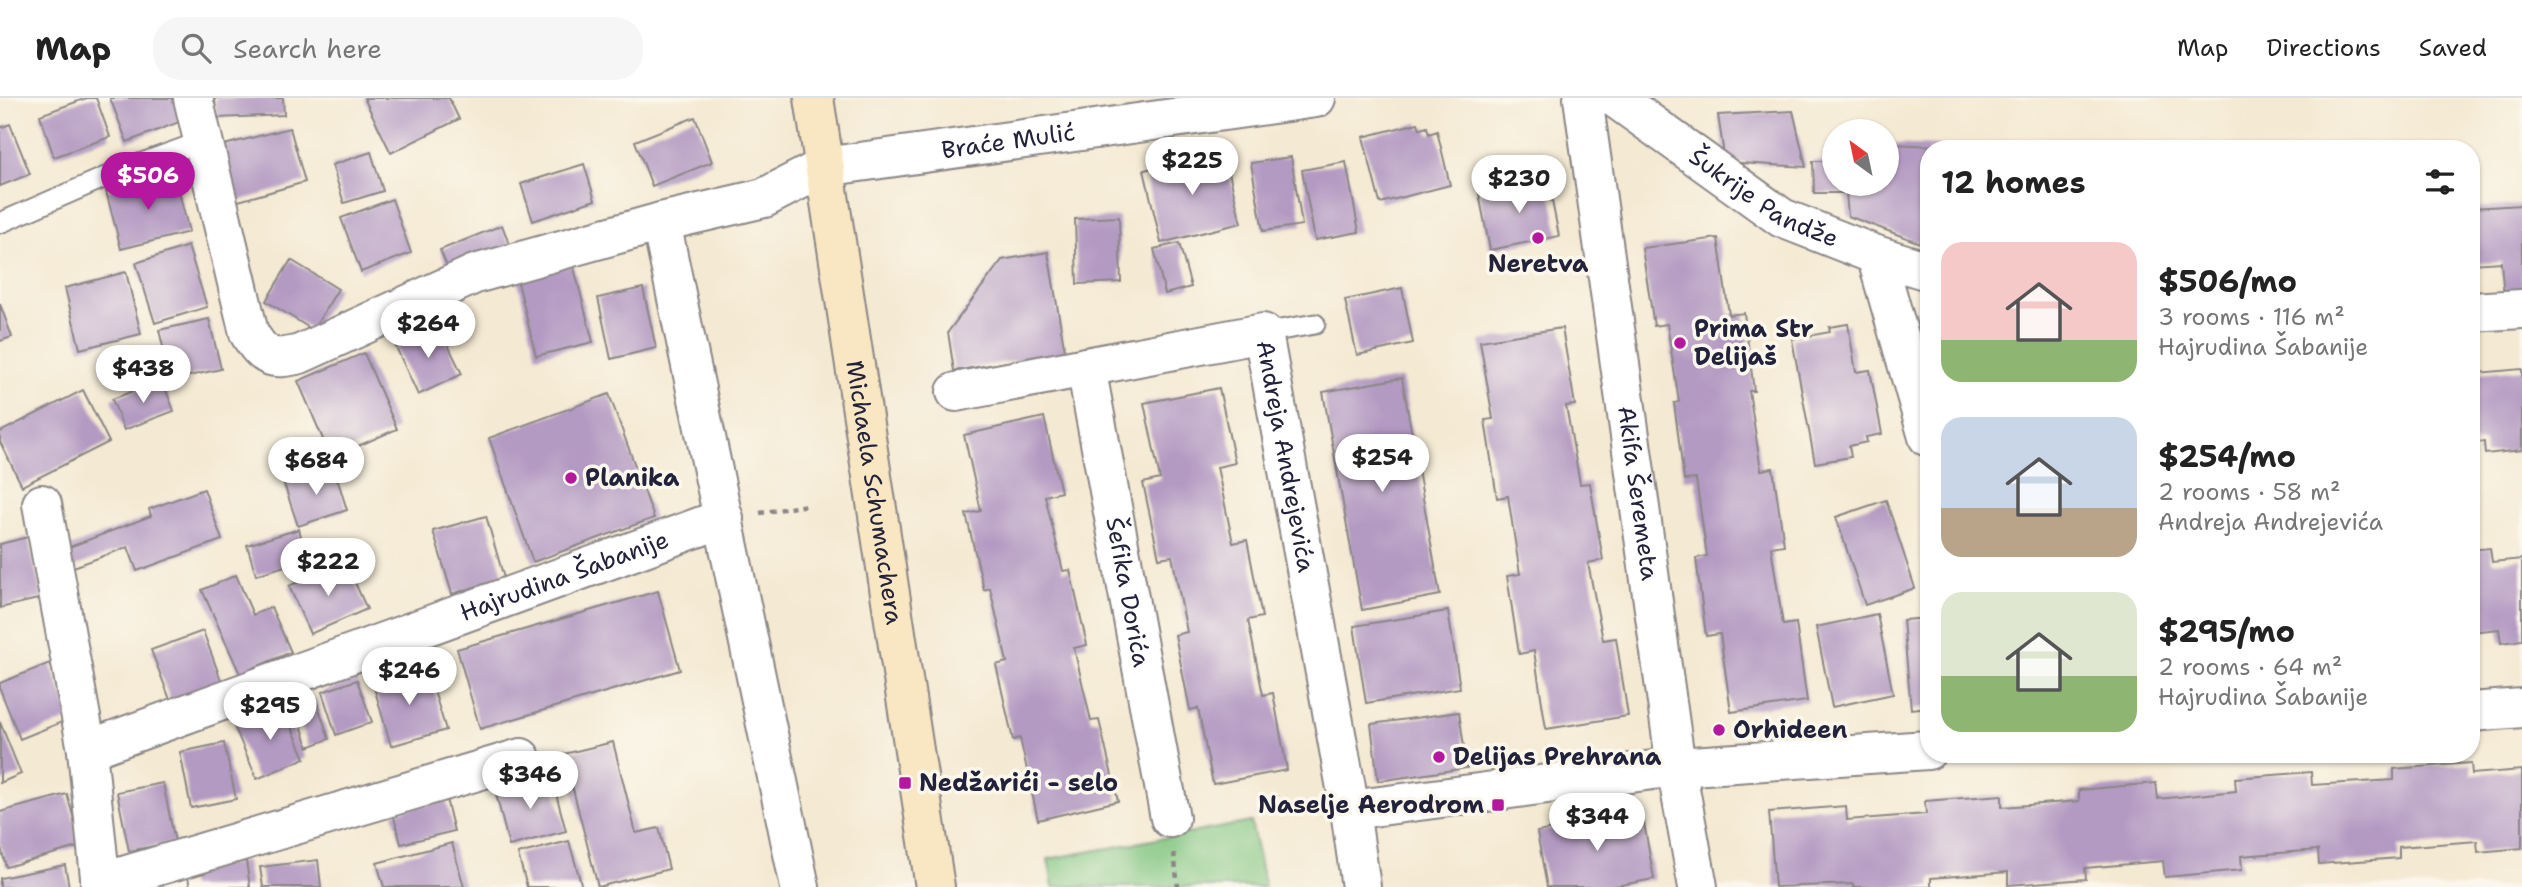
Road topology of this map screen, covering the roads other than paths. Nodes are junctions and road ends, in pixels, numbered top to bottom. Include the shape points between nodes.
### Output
1 (193, 98) edge
2 (814, 98) edge
3 (1316, 98) edge
4 (1583, 98) edge
5 (1615, 98) edge
6 (203, 141) junction
7 (824, 167) junction
8 (662, 222) junction
9 (0, 223) edge
10 (1876, 255) junction
11 (1920, 269) edge
12 (2522, 309) edge
13 (2480, 311) edge
14 (1315, 324) dead end
15 (1263, 333) junction
16 (1086, 367) junction
17 (956, 392) dead end
18 (1920, 409) edge
19 (42, 504) dead end
20 (724, 518) junction
21 (2522, 708) edge
22 (2480, 711) edge
23 (87, 750) junction
24 (1920, 751) edge
25 (521, 758) dead end
26 (1676, 767) junction
27 (1350, 810) junction
28 (1170, 818) dead end
29 (100, 885) edge
30 (800, 887) edge
31 (935, 887) edge
32 (1361, 887) edge
33 (1698, 887) edge

1 - 6 street
2 - 7 main road, Michaela Schumachera
3 - 7 street, Braće Mulić
4 - 26 street, Akifa Šeremeta
5 - 10 street, Šukrije Pandže via 1782,218
6 - 8 street via 250,333 270,357 300,354 475,274
6 - 9 lane
7 - 8 street, Braće Mulić via 764,198
7 - 31 main road, Michaela Schumachera
8 - 20 street
10 - 11 street, Šukrije Pandže
10 - 18 street
12 - 13 street
14 - 15 lane
15 - 16 street, Andreja Andrejevića
15 - 27 street, Andreja Andrejevića
16 - 17 street, Andreja Andrejevića
16 - 28 street, Šefika Dorića
19 - 23 street
20 - 23 street, Hajrudina Šabanije
20 - 30 street
21 - 22 street
23 - 29 street
24 - 26 street
25 - 29 street
26 - 27 street
26 - 33 street, Akifa Šeremeta
27 - 32 street, Andreja Andrejevića

